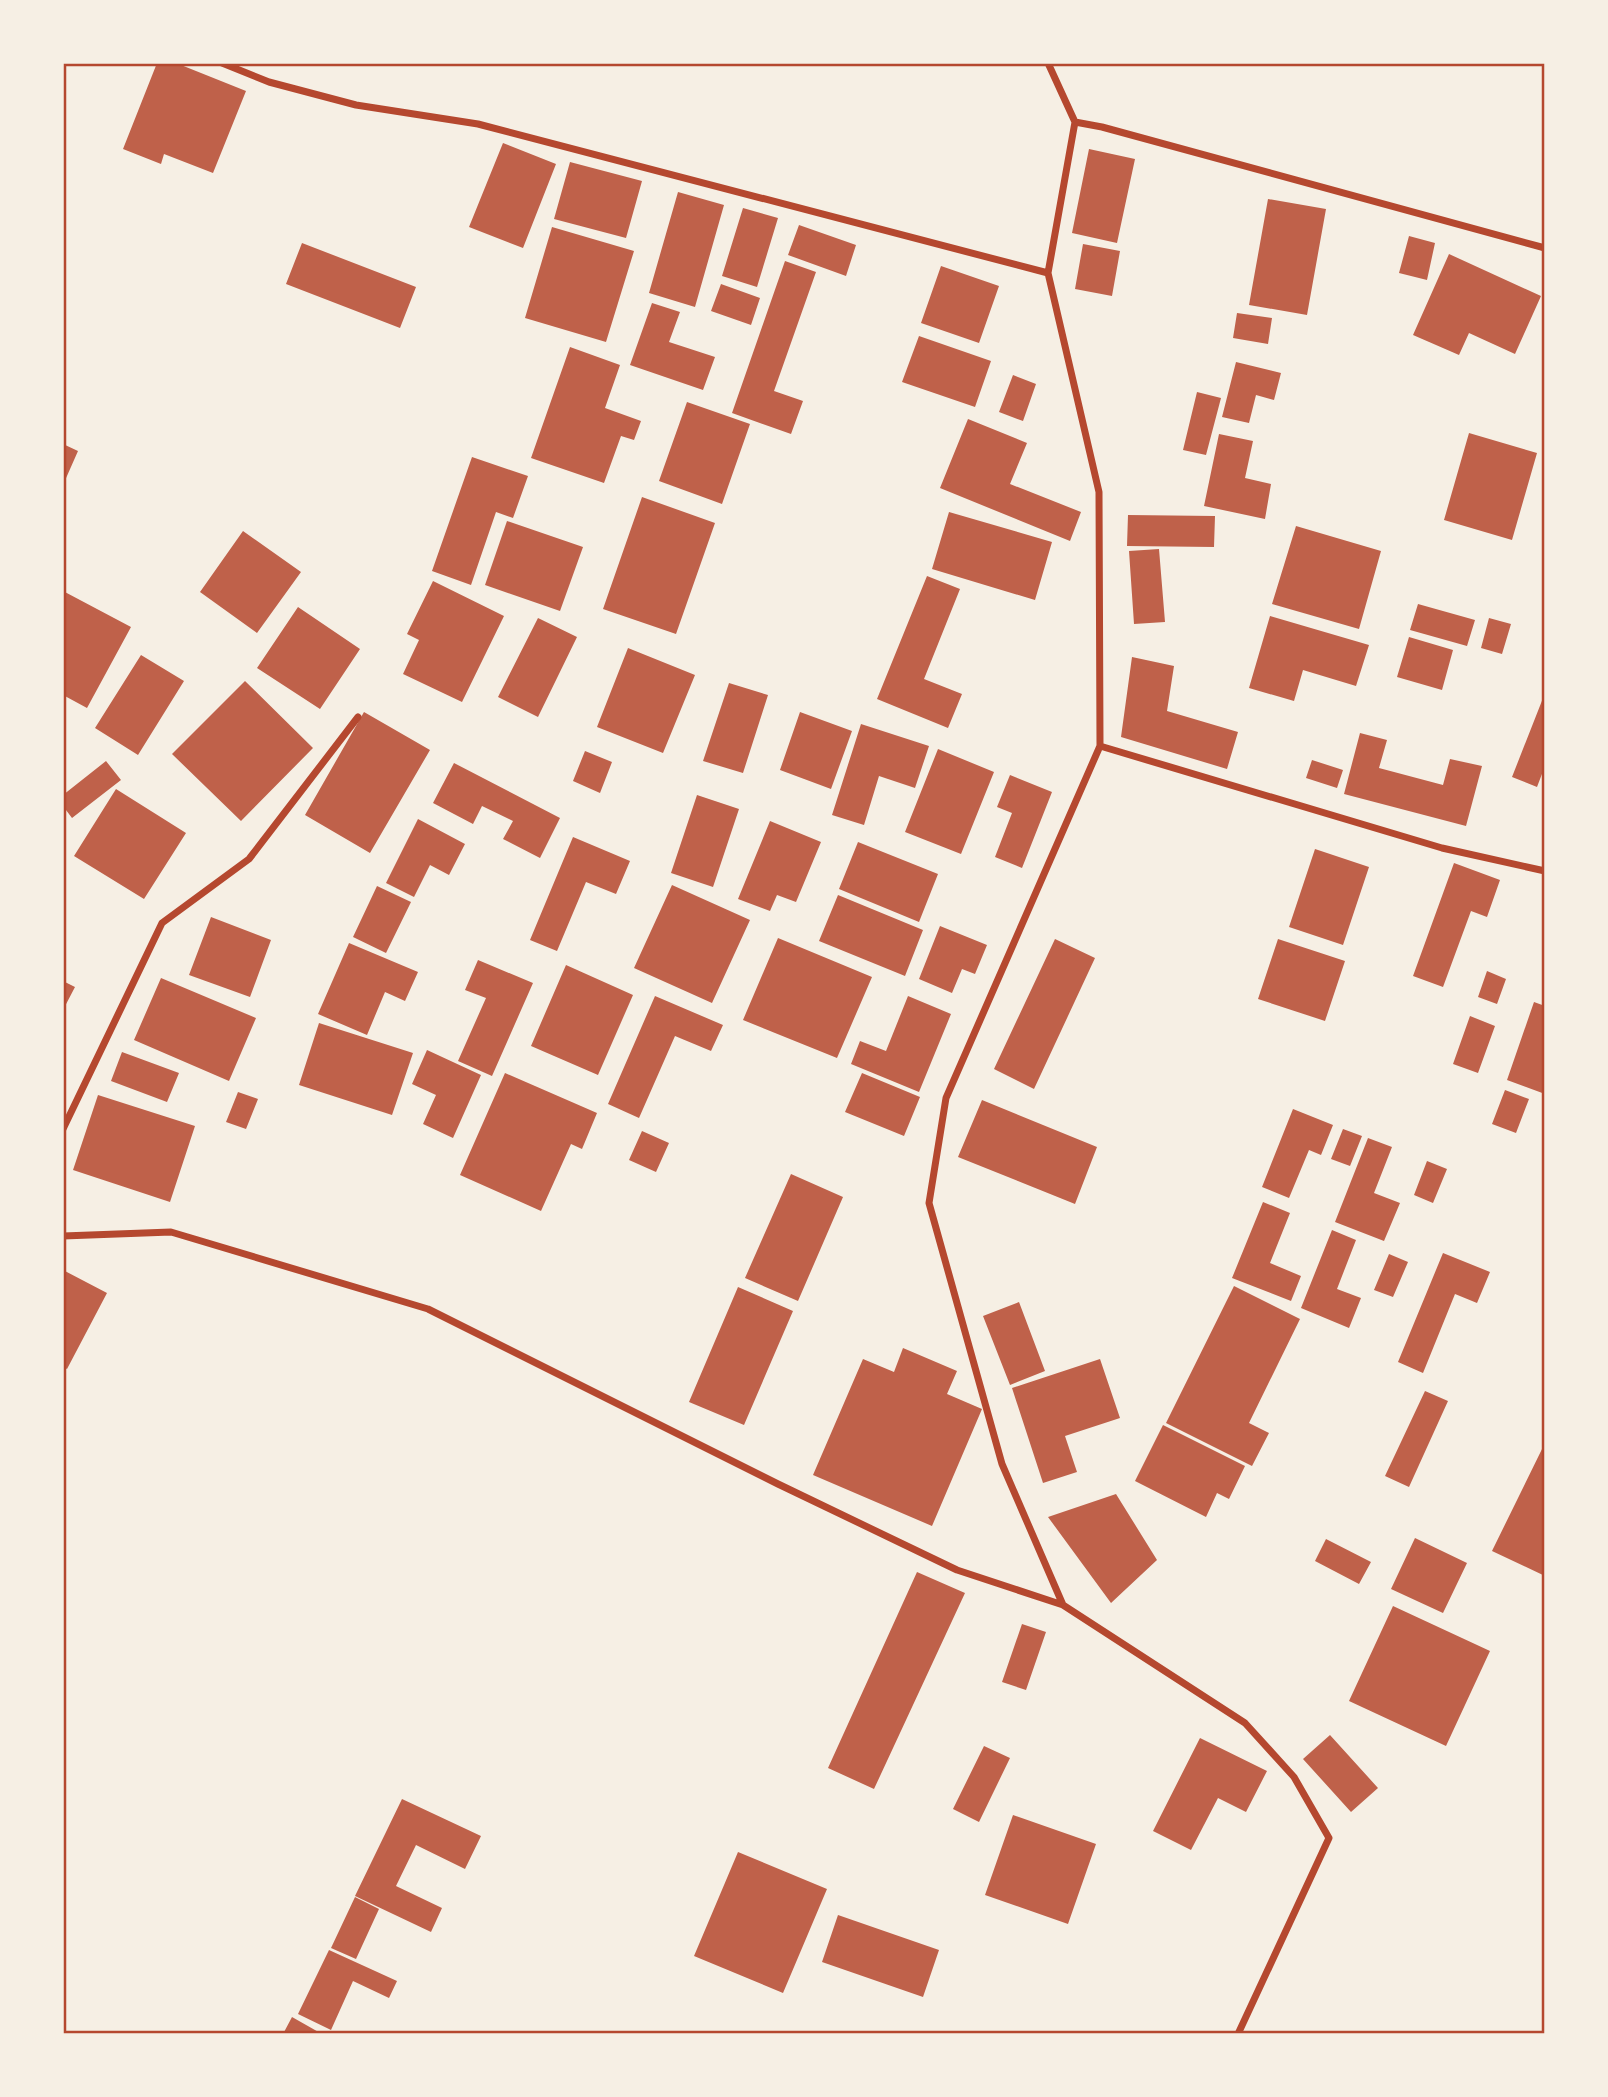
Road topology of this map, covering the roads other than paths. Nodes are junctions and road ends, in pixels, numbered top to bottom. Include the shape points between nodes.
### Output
1 (222, 63) edge
2 (1048, 63) edge
3 (1074, 122) junction
4 (1545, 248) edge
5 (1048, 273) junction
6 (358, 717) dead end
7 (1100, 746) junction
8 (1545, 871) edge
9 (63, 1129) edge
10 (63, 1236) edge
11 (1063, 1605) junction
12 (1238, 2034) edge

1 - 5 street via 269,82 356,105 478,124
2 - 3 street
3 - 4 street
3 - 5 street
5 - 7 street via 1099,492
6 - 9 street via 249,859 162,923
7 - 8 street via 1442,848
7 - 11 street via 946,1098 929,1203 1002,1464
10 - 11 street via 171,1232 428,1309 957,1570
11 - 12 street via 1245,1723 1294,1777 1329,1838

